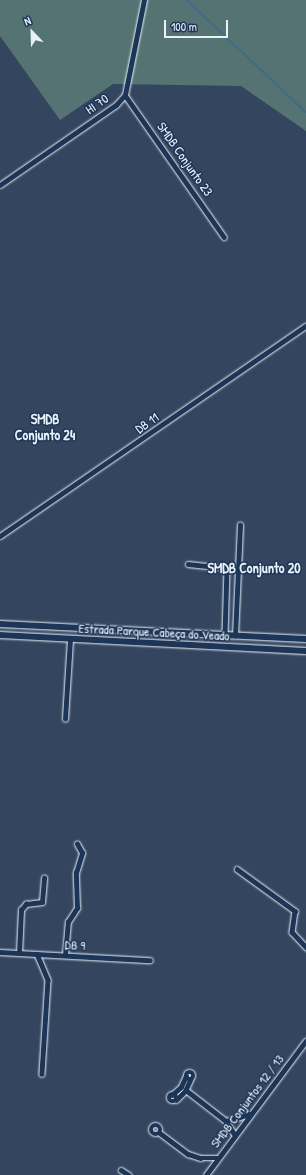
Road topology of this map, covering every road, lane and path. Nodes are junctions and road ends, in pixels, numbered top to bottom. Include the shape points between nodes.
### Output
1 (144, 0) edge
2 (125, 95) junction
3 (0, 184) edge
4 (224, 237) dead end
5 (306, 326) edge
6 (240, 525) dead end
7 (0, 536) edge
8 (188, 564) dead end
9 (0, 624) edge
10 (0, 635) edge
11 (225, 636) junction
12 (235, 636) junction
13 (70, 638) junction
14 (306, 640) edge
15 (306, 651) edge
16 (65, 719) dead end
17 (78, 844) dead end
18 (237, 869) dead end
19 (44, 878) dead end
20 (306, 947) edge
21 (0, 952) edge
22 (19, 953) junction
23 (37, 954) junction
24 (64, 956) junction
25 (150, 960) dead end
26 (306, 1041) edge
27 (42, 1074) dead end
28 (186, 1090) junction
29 (252, 1113) junction
30 (226, 1121) junction
31 (160, 1133) dead end
32 (235, 1135) junction
33 (218, 1158) junction
34 (121, 1170) dead end
35 (129, 1175) edge
36 (206, 1175) edge

1 - 2 street, HI 70
2 - 3 street, HI 70 via 116,105
2 - 4 street, SMDB Conjunto 23
5 - 7 street, DB 11
6 - 12 street
8 - 11 street via 227,568
9 - 11 main road, Estrada Parque Cabeça do Veado
10 - 13 main road, Estrada Parque Cabeça do Veado
11 - 12 main road, Estrada Parque Cabeça do Veado
12 - 14 main road, Estrada Parque Cabeça do Veado
13 - 15 main road, Estrada Parque Cabeça do Veado
13 - 16 street
17 - 24 street via 82,853 76,873 77,908 68,922
18 - 20 street via 295,911 292,935
19 - 22 street via 42,902 26,904 21,910
21 - 22 street, DB 9
22 - 23 street, DB 9
23 - 24 street, DB 9
23 - 27 street via 48,980
24 - 25 street, DB 9
26 - 29 street, SMDB Conjuntos 12 / 13
28 - 28 street via 176,1100 176,1096 172,1095 188,1077
28 - 30 street
29 - 30 street
29 - 32 street, SMDB Conjuntos 12 / 13
30 - 32 street
31 - 33 street via 188,1154 200,1158
32 - 33 street, SMDB Conjuntos 12 / 13
33 - 36 street, SMDB Conjuntos 12 / 13
34 - 35 street

